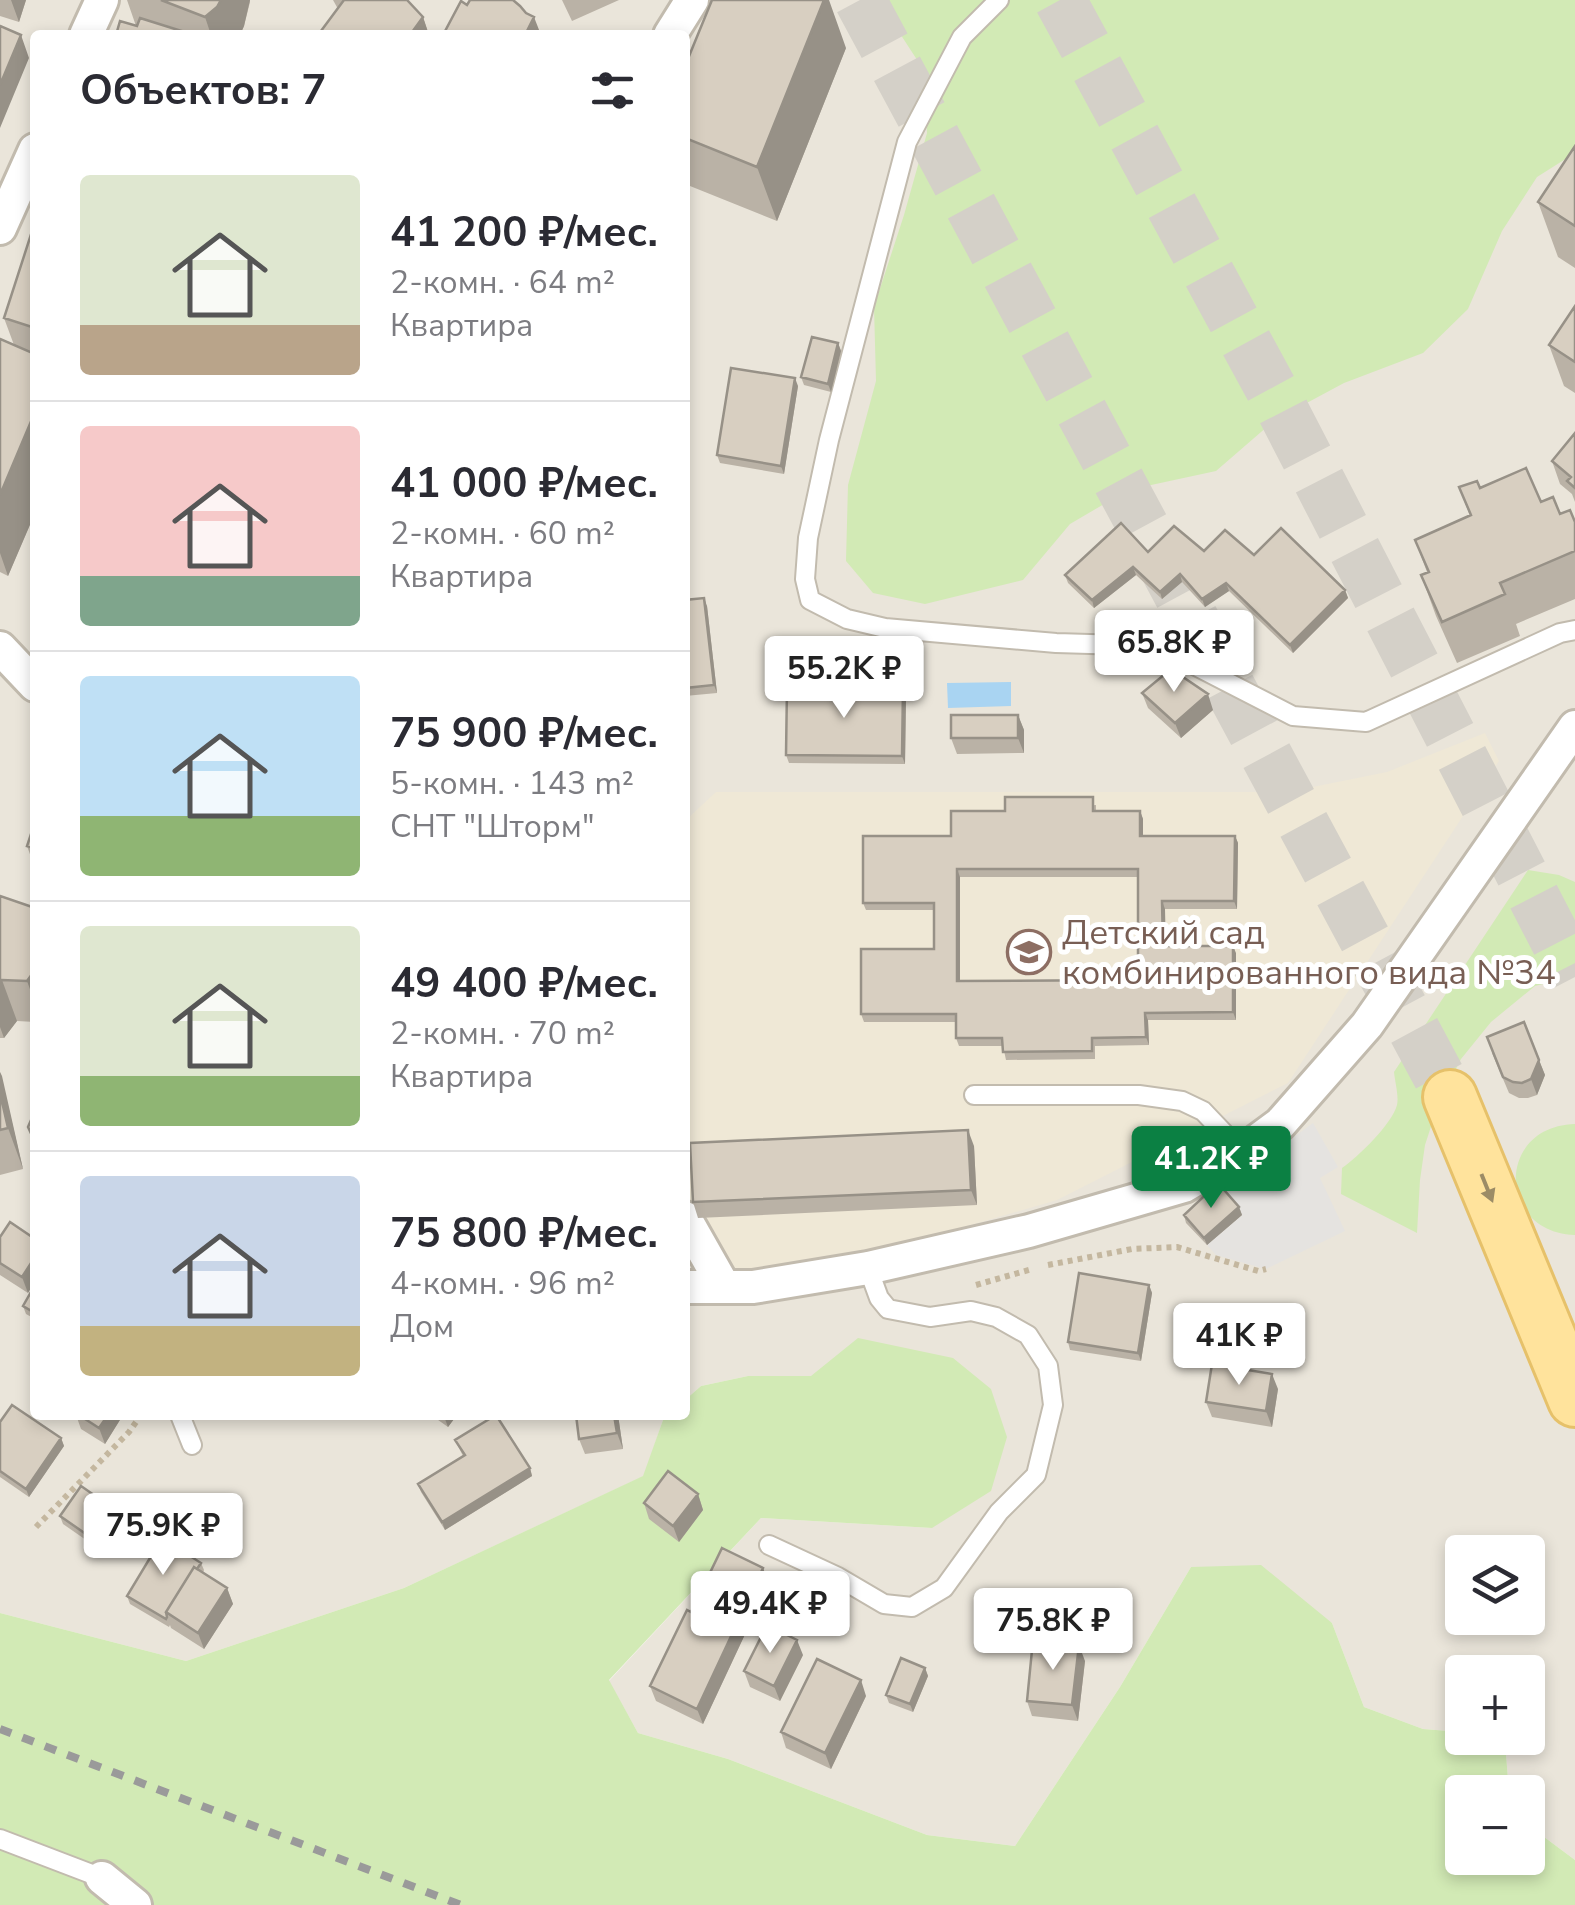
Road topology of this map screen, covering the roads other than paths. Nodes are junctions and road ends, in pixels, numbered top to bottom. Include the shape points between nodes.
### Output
1 (102, 0) edge
2 (692, 0) edge
3 (1000, 0) edge
4 (88, 30) edge
5 (673, 30) edge
6 (30, 161) edge
7 (0, 228) edge
8 (1575, 630) edge
9 (0, 648) edge
10 (30, 680) edge
11 (1575, 727) edge
12 (974, 1095) dead end
13 (1450, 1097) tunnel mouth
14 (1242, 1152) junction
15 (690, 1227) edge
16 (868, 1268) junction
17 (690, 1286) edge
18 (724, 1286) junction
19 (1575, 1400) edge
20 (182, 1420) edge
21 (192, 1444) dead end
22 (769, 1545) dead end
23 (0, 1839) edge
24 (102, 1878) joint
25 (135, 1905) edge

1 - 4 street
2 - 5 street
3 - 8 lane via 962,37 908,142 808,538 810,600 885,628 1157,646 1293,716 1366,722
6 - 7 street
9 - 10 street
11 - 14 street via 1367,1025 1280,1124
12 - 14 lane via 1182,1101 1203,1112
13 -> 19 main road
14 - 16 street via 1184,1186
15 - 18 street
16 - 18 street
16 - 22 lane via 888,1309 930,1317 971,1311 1028,1334 1048,1366 1054,1404 1036,1474 998,1512 944,1588 912,1607 884,1604
17 - 18 street
20 - 21 lane
23 - 24 lane
24 - 25 street

